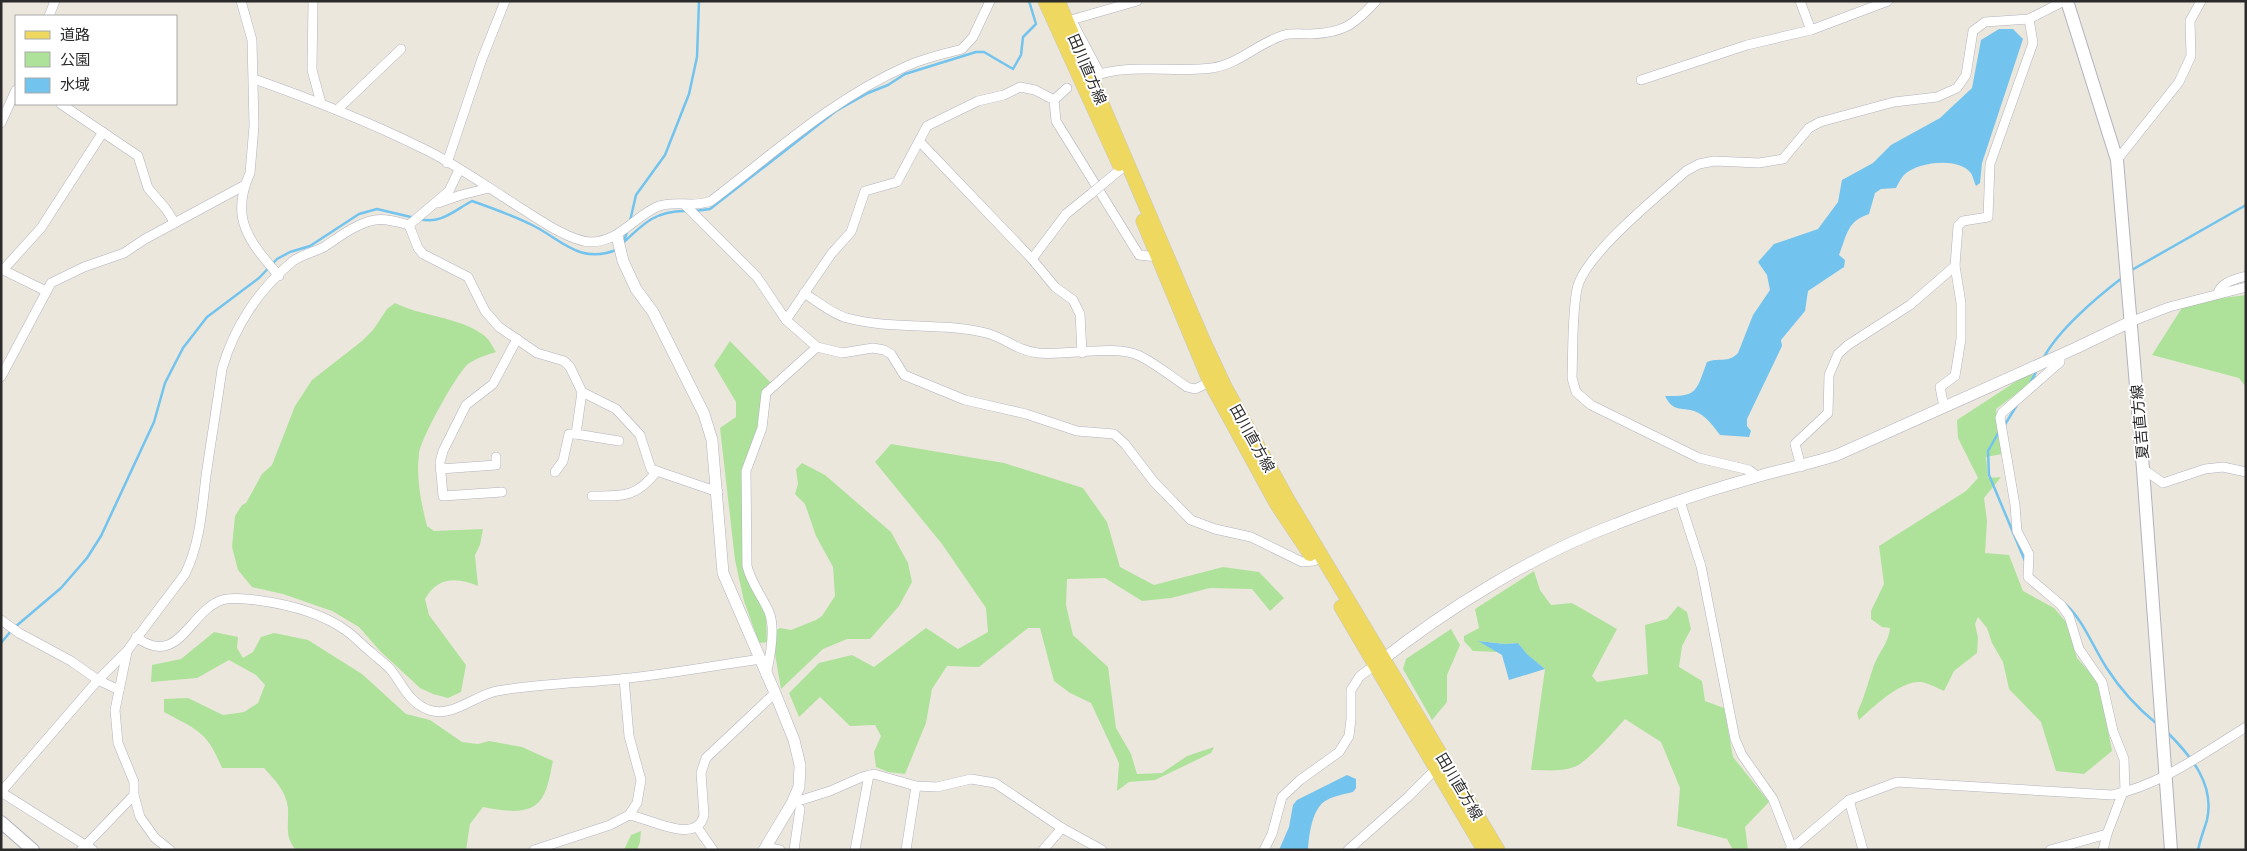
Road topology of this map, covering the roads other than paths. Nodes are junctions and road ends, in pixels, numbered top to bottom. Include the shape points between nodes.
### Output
1 (55, 1) edge
2 (241, 1) edge
3 (313, 1) edge
4 (505, 1) edge
5 (990, 1) edge
6 (1045, 1) edge
7 (1058, 1) edge
8 (1064, 1) edge
9 (1137, 1) edge
10 (1376, 1) edge
11 (1800, 1) edge
12 (1888, 1) edge
13 (2065, 1) edge
14 (2202, 1) edge
15 (48, 15) edge
16 (2029, 19) junction
17 (1071, 20) junction
18 (1811, 30) junction
19 (401, 49) dead end
20 (254, 79) junction
21 (1641, 80) dead end
22 (1066, 88) dead end
23 (15, 95) edge
24 (1054, 100) junction
25 (321, 103) junction
26 (62, 105) edge
27 (337, 110) junction
28 (1, 123) edge
29 (103, 132) junction
30 (920, 142) junction
31 (2117, 160) junction
32 (447, 163) junction
33 (1121, 169) junction
34 (459, 170) junction
35 (245, 185) junction
36 (489, 188) junction
37 (685, 205) junction
38 (430, 206) junction
39 (175, 223) junction
40 (410, 223) junction
41 (617, 238) junction
42 (1158, 258) junction
43 (1032, 259) junction
44 (1955, 266) junction
45 (2, 270) edge
46 (277, 273) junction
47 (2246, 276) edge
48 (2246, 287) edge
49 (46, 291) junction
50 (804, 293) junction
51 (2218, 293) junction
52 (786, 320) junction
53 (2130, 322) junction
54 (517, 339) junction
55 (817, 347) junction
56 (1082, 353) junction
57 (2060, 355) junction
58 (1, 377) edge
59 (1210, 382) junction
60 (582, 392) junction
61 (1944, 407) junction
62 (576, 434) junction
63 (619, 441) dead end
64 (496, 457) dead end
65 (1801, 467) junction
66 (440, 469) junction
67 (2143, 469) junction
68 (657, 471) junction
69 (555, 472) dead end
70 (2246, 472) edge
71 (1757, 476) junction
72 (502, 492) dead end
73 (718, 492) junction
74 (592, 496) dead end
75 (1680, 501) junction
76 (1314, 561) junction
77 (5, 623) edge
78 (136, 637) junction
79 (127, 651) junction
80 (760, 659) junction
81 (1379, 662) junction
82 (766, 675) junction
83 (624, 678) junction
84 (98, 680) junction
85 (119, 690) junction
86 (775, 693) junction
87 (2246, 727) edge
88 (1437, 768) junction
89 (868, 775) junction
90 (2165, 776) junction
91 (916, 786) junction
92 (2124, 792) junction
93 (134, 795) junction
94 (1849, 800) junction
95 (796, 806) junction
96 (630, 815) junction
97 (1, 822) edge
98 (697, 827) junction
99 (1062, 828) junction
100 (2107, 834) junction
101 (83, 847) edge
102 (765, 848) edge
103 (1791, 849) edge
104 (33, 850) edge
105 (93, 850) edge
106 (170, 850) edge
107 (534, 850) edge
108 (713, 850) edge
109 (780, 850) edge
110 (794, 850) edge
111 (855, 850) edge
112 (906, 850) edge
113 (1042, 850) edge
114 (1102, 850) edge
115 (1264, 850) edge
116 (1348, 850) edge
117 (1484, 850) edge
118 (1498, 850) edge
119 (1863, 850) edge
120 (2050, 850) edge
121 (2103, 850) edge
122 (2170, 850) edge

1 - 15 street
2 - 20 street via 252,40
3 - 25 street via 312,70
4 - 32 street
5 - 37 street via 973,37 962,49 910,65 861,90 834,106 711,201
6 - 33 main road, 田川直方線
7 - 81 main road, 田川直方線 via 1225,387
8 - 17 street
9 - 17 street
10 - 17 street via 1345,29 1285,35 1230,64 1210,68 1136,70 1097,75
11 - 18 street
12 - 18 street
13 - 16 street
13 - 31 main road, 夏吉直方線
14 - 31 street via 2190,21 2191,56 2179,82
16 - 44 street via 2032,43 1990,164 1988,217 1958,226
16 - 71 street via 1985,22 1973,31 1966,75 1957,88 1937,97 1894,102 1820,122 1809,128 1783,159 1759,163 1714,161 1686,171 1614,235 1584,272 1577,288 1572,378 1576,392 1591,405 1699,458 1749,470
18 - 21 street via 1748,45
19 - 27 street
20 - 25 street
20 - 35 street via 250,173
22 - 24 street
23 - 28 street
24 - 30 street via 1020,87 1004,95 978,101 927,126
24 - 42 street via 1056,121 1139,256
25 - 27 street
26 - 29 street
27 - 32 street via 424,148
29 - 39 street via 138,156 148,188
29 - 45 street via 41,228
30 - 43 street
30 - 50 street via 896,182 865,191 851,232
31 - 53 main road, 夏吉直方線
32 - 34 street
33 - 42 main road, 田川直方線
33 - 43 street, bridge via 1066,214
34 - 36 street
34 - 38 street via 448,191
35 - 39 street
35 - 46 street via 243,223 254,247
36 - 38 street
36 - 41 street via 578,241
37 - 41 street via 659,206
37 - 52 street via 756,277
38 - 40 street
39 - 49 street via 124,254 84,266 51,284
40 - 46 street via 375,220 294,260
40 - 54 street via 423,254 468,278 485,310 499,327
41 - 73 street via 636,290 653,312 704,414 712,440
42 - 59 main road, 田川直方線
43 - 56 street via 1055,287 1074,300 1078,307
44 - 61 street via 1962,303 1961,339 1954,376 1940,387
44 - 65 street via 1910,305 1838,354 1829,375 1828,413 1794,444
45 - 49 street
46 - 78 street via 237,328 228,348 222,369 196,548 190,564
47 - 51 street via 2225,284
48 - 51 street
49 - 58 street
50 - 52 street
50 - 56 street via 844,318 874,324 988,333 1019,350
51 - 53 street via 2169,306
52 - 55 street
53 - 57 street
53 - 67 main road, 夏吉直方線
54 - 60 street via 537,352 564,361
54 - 66 street via 493,384 466,405 443,451
55 - 76 street via 842,353 873,348 884,350 891,354 904,374 965,400 1026,414 1078,431 1114,434 1191,520 1251,537 1302,562
55 - 82 street via 766,393 762,428 746,471 747,566 770,615 771,651
56 - 59 street via 1128,352 1139,355 1187,387 1195,389
57 - 61 street
57 - 92 street via 2060,362 2000,418 2017,531 2029,554 2028,577 2069,616 2079,649 2102,682 2112,731 2124,758
59 - 76 main road, 田川直方線 via 1276,503
60 - 62 street
60 - 68 street via 616,409 640,435 648,463
61 - 65 street via 1837,455
62 - 63 street
62 - 69 street via 569,434 563,461
64 - 66 street via 496,465
65 - 71 street
66 - 72 street via 443,496
67 - 70 street via 2163,483 2205,469 2223,467
67 - 90 main road, 夏吉直方線
68 - 73 street
68 - 74 street via 649,482 625,496
71 - 75 street
73 - 80 street via 723,573
75 - 81 street via 1614,524 1502,579
75 - 103 street via 1702,566 1735,739 1742,755 1773,799
76 - 81 main road, 田川直方線
77 - 84 street
78 - 79 street
78 - 83 street via 153,647 175,642 203,613 222,600 250,599 283,605 327,620 347,631 390,669 409,697 432,711 444,712 496,691
79 - 84 street
79 - 85 street
80 - 82 street
80 - 83 street
81 - 88 main road, 田川直方線
81 - 115 street via 1360,676 1351,690 1349,736 1339,752 1282,797
81 - 118 main road, 田川直方線
82 - 86 street
83 - 96 street via 629,736 641,780 638,803
84 - 85 street
84 - 101 street via 1,792
85 - 93 street via 115,710 118,743 134,782
86 - 95 street via 794,740 800,765
86 - 98 street via 706,758 701,773 704,815
87 - 90 street
88 - 116 street
88 - 117 main road, 田川直方線
89 - 91 street
89 - 95 street
89 - 111 street
90 - 92 street
90 - 122 main road, 夏吉直方線
91 - 99 street via 937,786 971,779 994,783
91 - 112 street
92 - 94 street via 2112,794 1897,782
92 - 100 street
93 - 101 street
93 - 106 street via 140,817 155,838
94 - 103 street
94 - 119 street
95 - 102 street
95 - 110 street
96 - 98 street via 668,827
96 - 107 street via 610,825
97 - 104 main road
98 - 108 street
99 - 113 street
99 - 114 street
100 - 120 street
100 - 121 street
101 - 105 street
102 - 109 street

